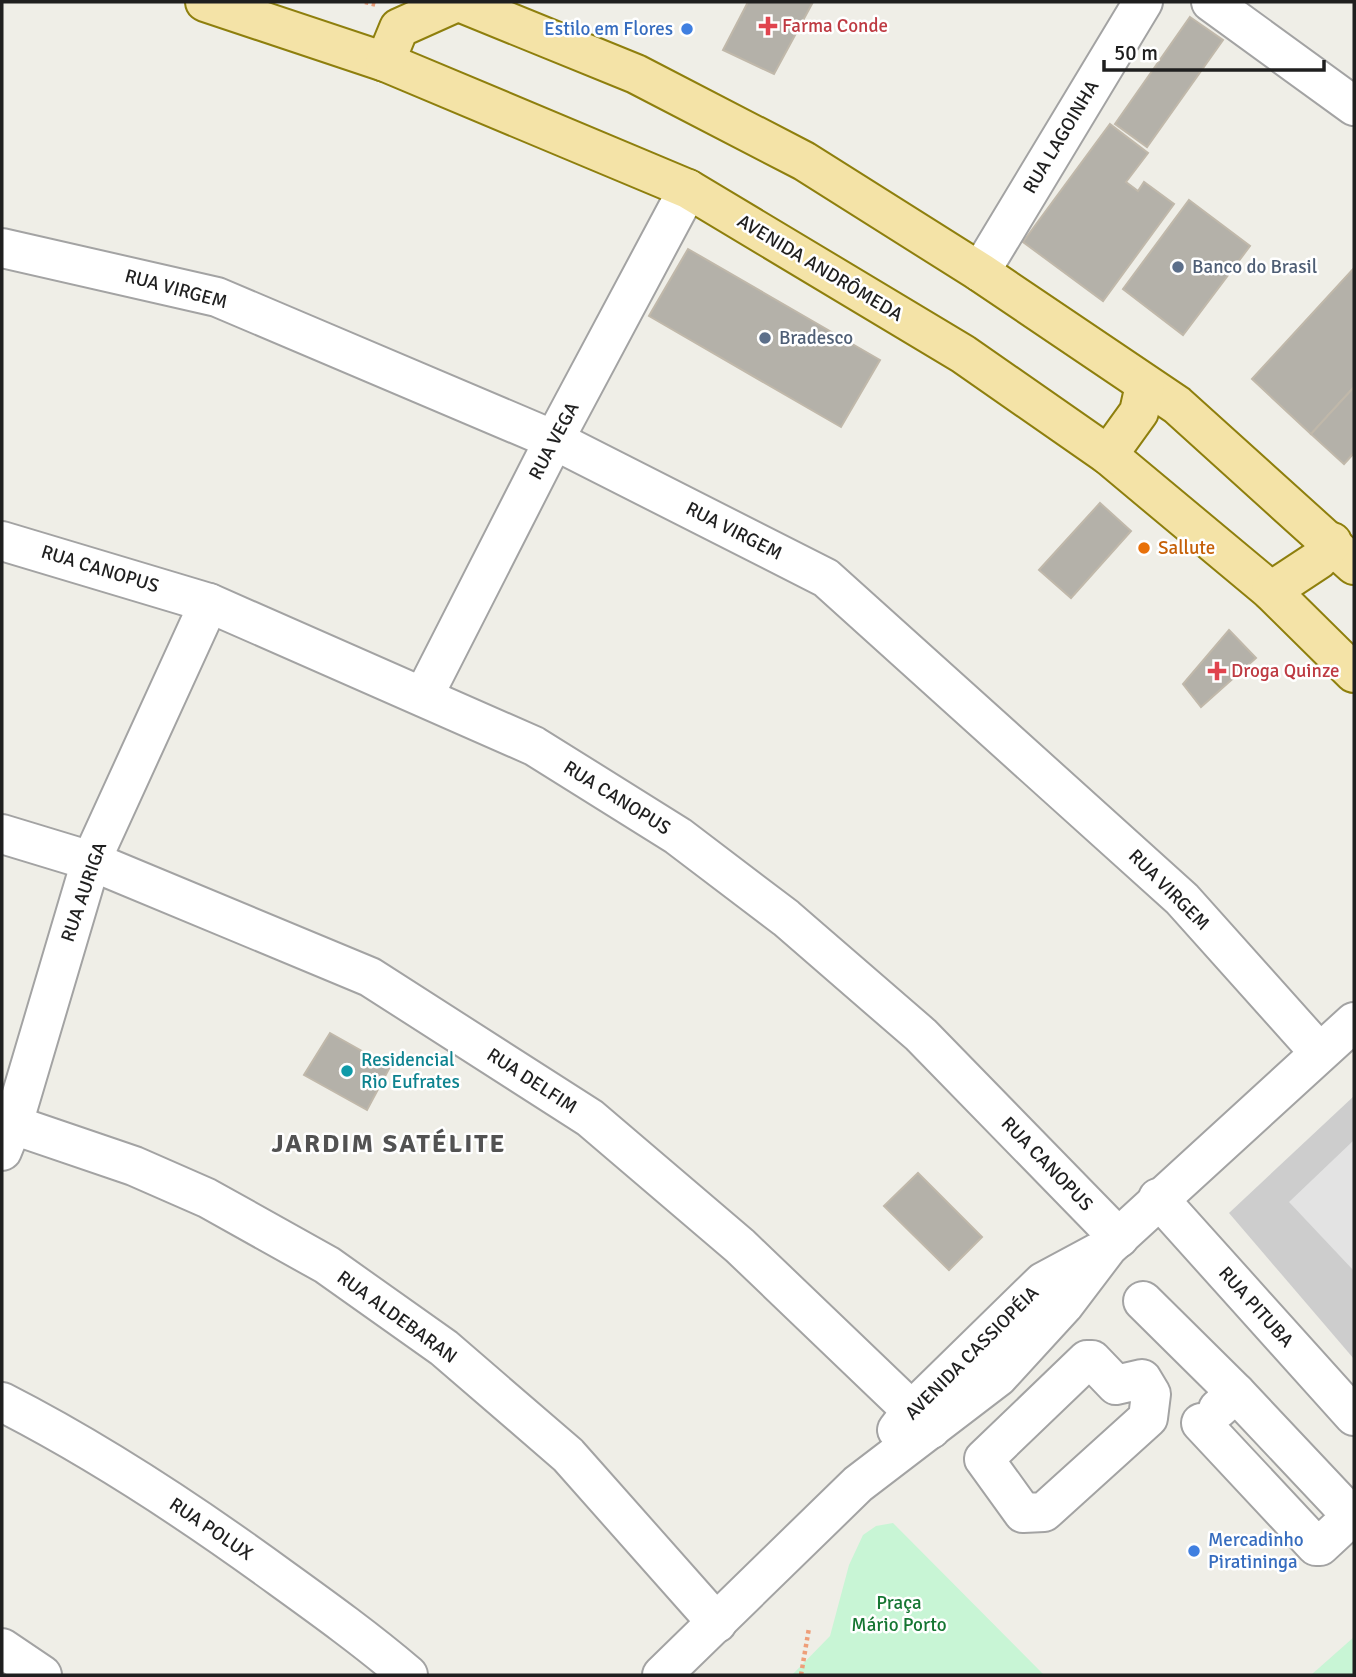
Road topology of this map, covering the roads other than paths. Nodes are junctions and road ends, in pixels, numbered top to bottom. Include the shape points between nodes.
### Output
1 (205, 2) edge
2 (458, 2) edge
3 (1143, 2) edge
4 (1211, 2) edge
5 (385, 62) junction
6 (1354, 106) edge
7 (688, 189) junction
8 (2, 248) edge
9 (980, 272) junction
10 (1145, 385) junction
11 (554, 440) junction
12 (1108, 455) junction
13 (2, 541) edge
14 (1343, 554) edge
15 (1271, 591) junction
16 (209, 603) junction
17 (1354, 673) edge
18 (424, 695) junction
19 (2, 834) edge
20 (91, 861) junction
21 (1354, 1022) edge
22 (1319, 1052) junction
23 (5, 1132) edge
24 (1158, 1198) junction
25 (1113, 1242) junction
26 (1143, 1301) dead end
27 (1064, 1305) junction
28 (1142, 1379) junction
29 (1236, 1393) junction
30 (2, 1402) edge
31 (1354, 1416) edge
32 (932, 1417) junction
33 (1148, 1419) junction
34 (1201, 1423) junction
35 (984, 1459) junction
36 (717, 1623) junction
37 (2, 1648) edge
38 (42, 1675) edge
39 (408, 1675) edge
40 (662, 1675) edge

1 - 5 main road, AVENIDA ANDRÔMEDA
2 - 5 main road via 399,29
2 - 9 main road via 636,74 708,111 804,161
3 - 9 street, RUA LAGOINHA
4 - 6 street
5 - 7 main road, AVENIDA ANDRÔMEDA
7 - 11 street, RUA VEGA
7 - 12 main road, AVENIDA ANDRÔMEDA via 963,354
8 - 11 street, RUA VIRGEM via 217,297
9 - 10 main road
10 - 12 main road via 1139,412
10 - 14 main road via 1177,405
11 - 18 street, RUA VEGA
11 - 22 street, RUA VIRGEM via 825,578 1182,899
12 - 15 main road, AVENIDA ANDRÔMEDA
13 - 16 street, RUA CANOPUS
14 - 15 main road via 1318,560
15 - 17 main road, AVENIDA ANDRÔMEDA
16 - 18 street, RUA CANOPUS
16 - 20 street, RUA AURIGA
18 - 25 street, RUA CANOPUS via 534,746 678,836 786,918 921,1035
19 - 20 street, RUA DELFIM
20 - 23 street, RUA AURIGA
20 - 32 street, RUA DELFIM via 370,977 590,1118 740,1246 822,1327
21 - 22 street, AVENIDA CASSIOPÉIA
22 - 24 street, AVENIDA CASSIOPÉIA
23 - 36 street, RUA ALDEBARAN via 134,1166 207,1198 327,1265 422,1333 568,1455
24 - 25 street, AVENIDA CASSIOPÉIA
24 - 31 street, RUA PITUBA
25 - 27 street, AVENIDA CASSIOPÉIA
25 - 32 street, AVENIDA CASSIOPÉIA via 1043,1282
26 - 29 street
27 - 28 street via 1083,1329
27 - 32 street, AVENIDA CASSIOPÉIA via 998,1377
28 - 33 street via 1151,1394
28 - 35 street via 1116,1385 1087,1360
29 - 34 street
29 - 34 street via 1350,1514 1320,1546
30 - 39 street, RUA POLUX via 77,1441 229,1540
32 - 35 street, RUA DELFIM
32 - 36 street, AVENIDA CASSIOPÉIA
33 - 34 street
33 - 35 street, RUA DELFIM via 1044,1512 1023,1513
36 - 40 street, AVENIDA CASSIOPÉIA
37 - 38 street

